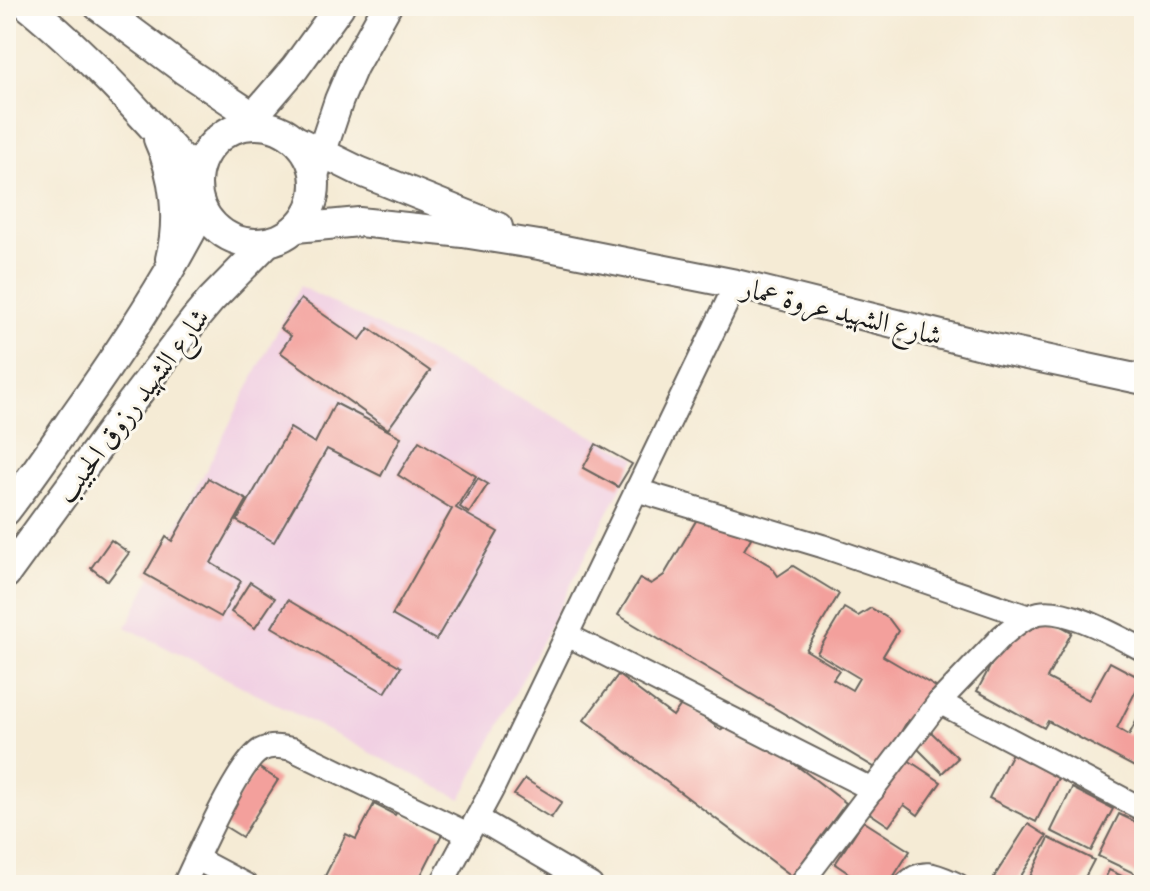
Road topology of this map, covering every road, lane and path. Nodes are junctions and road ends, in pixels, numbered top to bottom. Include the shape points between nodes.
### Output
1 (28, 6) edge
2 (98, 6) edge
3 (340, 6) edge
4 (387, 6) edge
5 (255, 122) junction
6 (151, 124) junction
7 (311, 155) junction
8 (196, 175) junction
9 (202, 211) junction
10 (296, 228) junction
11 (267, 243) junction
12 (539, 245) junction
13 (166, 276) junction
14 (736, 284) junction
15 (1144, 380) edge
16 (636, 490) junction
17 (6, 511) edge
18 (6, 574) edge
19 (1029, 617) junction
20 (567, 635) junction
21 (1144, 650) edge
22 (939, 702) junction
23 (873, 790) junction
24 (1144, 810) edge
25 (472, 826) junction
26 (197, 859) junction
27 (184, 885) edge
28 (246, 885) edge
29 (441, 885) edge
30 (591, 885) edge
31 (800, 885) edge
32 (905, 885) edge
33 (958, 885) edge

1 - 6 street
2 - 5 street
3 - 5 street
4 - 7 street
5 - 7 street via 282,130
5 - 8 street via 213,142
6 - 8 street
6 - 13 street via 175,198
7 - 10 street via 315,194
7 - 12 street, شارع الشهيد عروة عمار
8 - 9 street
9 - 11 street via 223,234
9 - 13 street, شارع الشهيد رزوق الحبيب
10 - 11 street
10 - 12 street, شارع الشهيد عروة عمار via 359,222
11 - 18 street, شارع الشهيد رزوق الحبيب via 195,319
12 - 14 street, شارع الشهيد عروة عمار
13 - 17 street, شارع الشهيد رزوق الحبيب
14 - 15 street, شارع الشهيد عروة عمار
14 - 16 street
16 - 19 street
16 - 20 street
19 - 21 street via 1064,614
19 - 22 street via 1002,636
20 - 23 street
20 - 25 street
22 - 23 street
22 - 24 street
23 - 31 street
25 - 26 street via 292,749 273,746 258,751 236,779
25 - 29 street
25 - 30 street
26 - 27 street
26 - 28 street
32 - 33 street via 925,873

